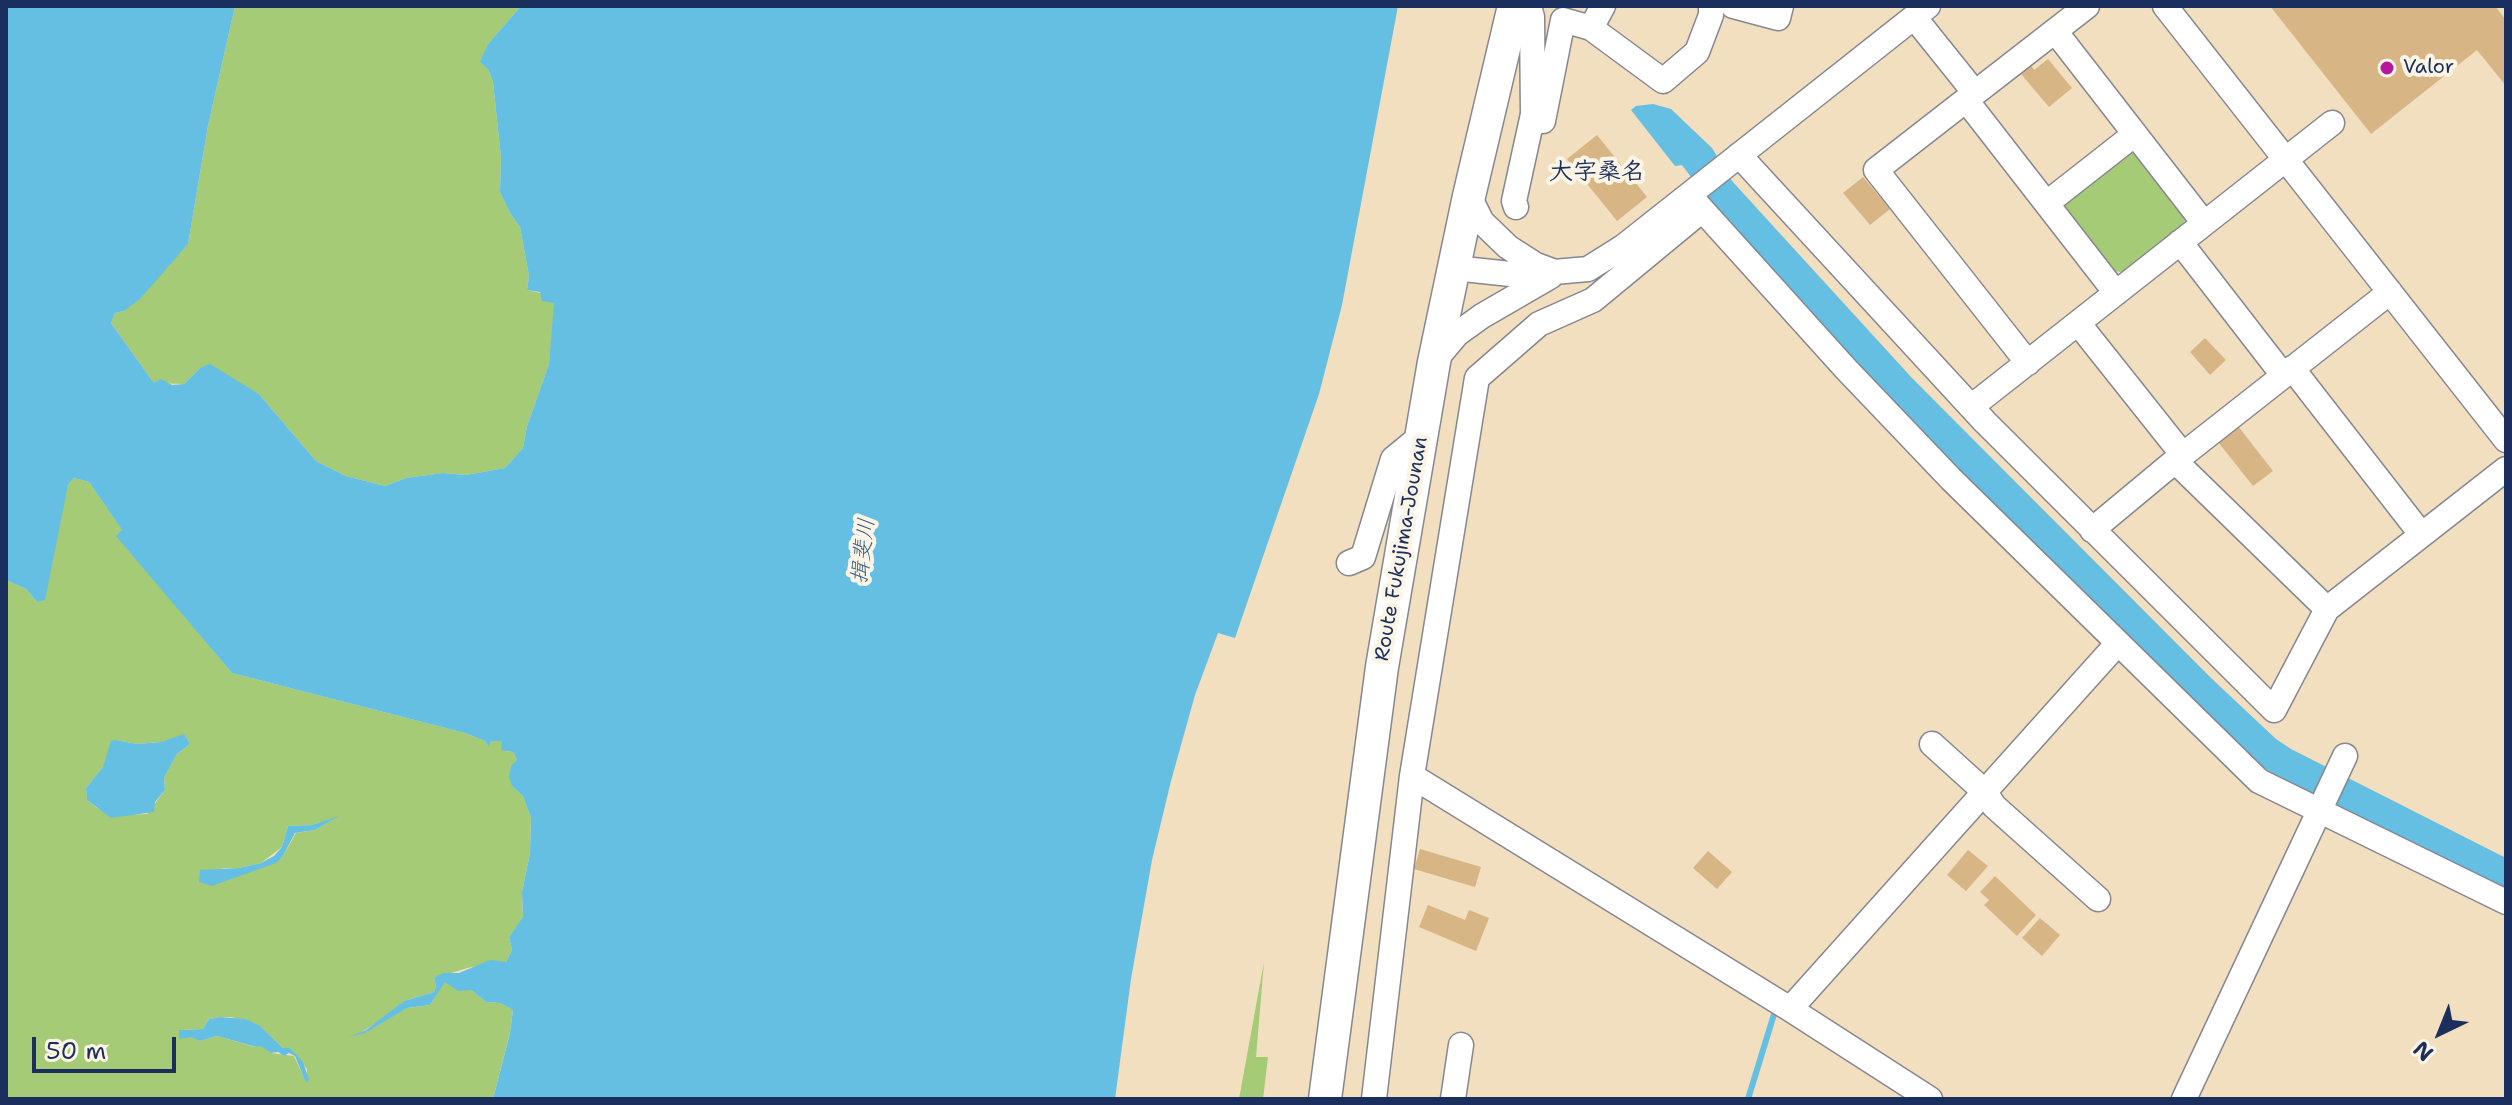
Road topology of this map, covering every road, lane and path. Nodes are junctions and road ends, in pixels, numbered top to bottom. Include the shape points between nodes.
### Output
1 (1514, 6) edge
2 (1529, 6) edge
3 (1603, 6) edge
4 (1711, 6) edge
5 (1733, 6) edge
6 (1781, 6) edge
7 (2087, 6) edge
8 (2165, 6) edge
9 (1921, 12) edge
10 (1591, 28) junction
11 (2055, 31) junction
12 (1970, 97) junction
13 (2332, 123) dead end
14 (1532, 128) junction
15 (2135, 134) junction
16 (1739, 155) junction
17 (2285, 159) junction
18 (1469, 196) junction
19 (1697, 198) junction
20 (2047, 203) junction
21 (1516, 207) dead end
22 (2204, 223) junction
23 (2180, 242) junction
24 (1454, 268) junction
25 (1557, 273) junction
26 (2390, 292) junction
27 (2116, 293) junction
28 (2078, 323) junction
29 (1434, 362) junction
30 (2028, 363) junction
31 (2287, 371) junction
32 (1971, 407) junction
33 (1421, 436) junction
34 (2506, 440) edge
35 (2179, 458) junction
36 (2506, 469) edge
37 (2092, 530) junction
38 (2421, 534) junction
39 (1349, 563) dead end
40 (2327, 609) junction
41 (2118, 643) junction
42 (1932, 744) dead end
43 (2345, 756) dead end
44 (1412, 776) junction
45 (1985, 792) junction
46 (2320, 809) junction
47 (2098, 899) dead end
48 (2506, 902) edge
49 (1790, 1009) junction
50 (1461, 1045) dead end
51 (1325, 1099) edge
52 (1374, 1099) edge
53 (1453, 1099) edge
54 (1930, 1099) edge
55 (2184, 1099) edge

1 - 18 main road, Route Fukujima-Jounan
2 - 14 street
3 - 10 street
4 - 10 street via 1697,52 1663,81
5 - 6 street via 1778,18
7 - 11 street
8 - 17 street
9 - 12 street
9 - 16 street
10 - 14 street via 1563,20 1541,129
11 - 12 street
11 - 15 street
12 - 20 street
12 - 30 street via 1876,170
13 - 17 street
14 - 21 street
15 - 20 street
15 - 22 street
16 - 19 street
16 - 32 street
17 - 22 street
17 - 26 street
18 - 24 main road, Route Fukujima-Jounan
18 - 25 street via 1482,222 1508,247
19 - 25 street via 1588,269
19 - 41 street via 1846,369
19 - 44 street via 1593,300 1539,324 1477,378
20 - 27 street
22 - 23 street
23 - 27 street
23 - 31 street
24 - 25 street
24 - 29 main road, Route Fukujima-Jounan
25 - 29 street via 1457,334
26 - 31 street
26 - 34 street
27 - 28 street
28 - 30 street
28 - 35 street
29 - 33 main road, Route Fukujima-Jounan
30 - 32 street
31 - 35 street
31 - 38 street
32 - 37 street
33 - 39 street via 1393,459 1363,557
33 - 51 main road, Route Fukujima-Jounan via 1382,667
35 - 37 street
35 - 40 street
36 - 38 street
37 - 40 street via 2274,710
38 - 40 street
41 - 45 street
41 - 46 street via 2259,781
42 - 45 street
43 - 46 street
44 - 49 street
44 - 52 street
45 - 47 street
45 - 49 street
46 - 48 street
46 - 55 street
49 - 54 street
50 - 53 street

